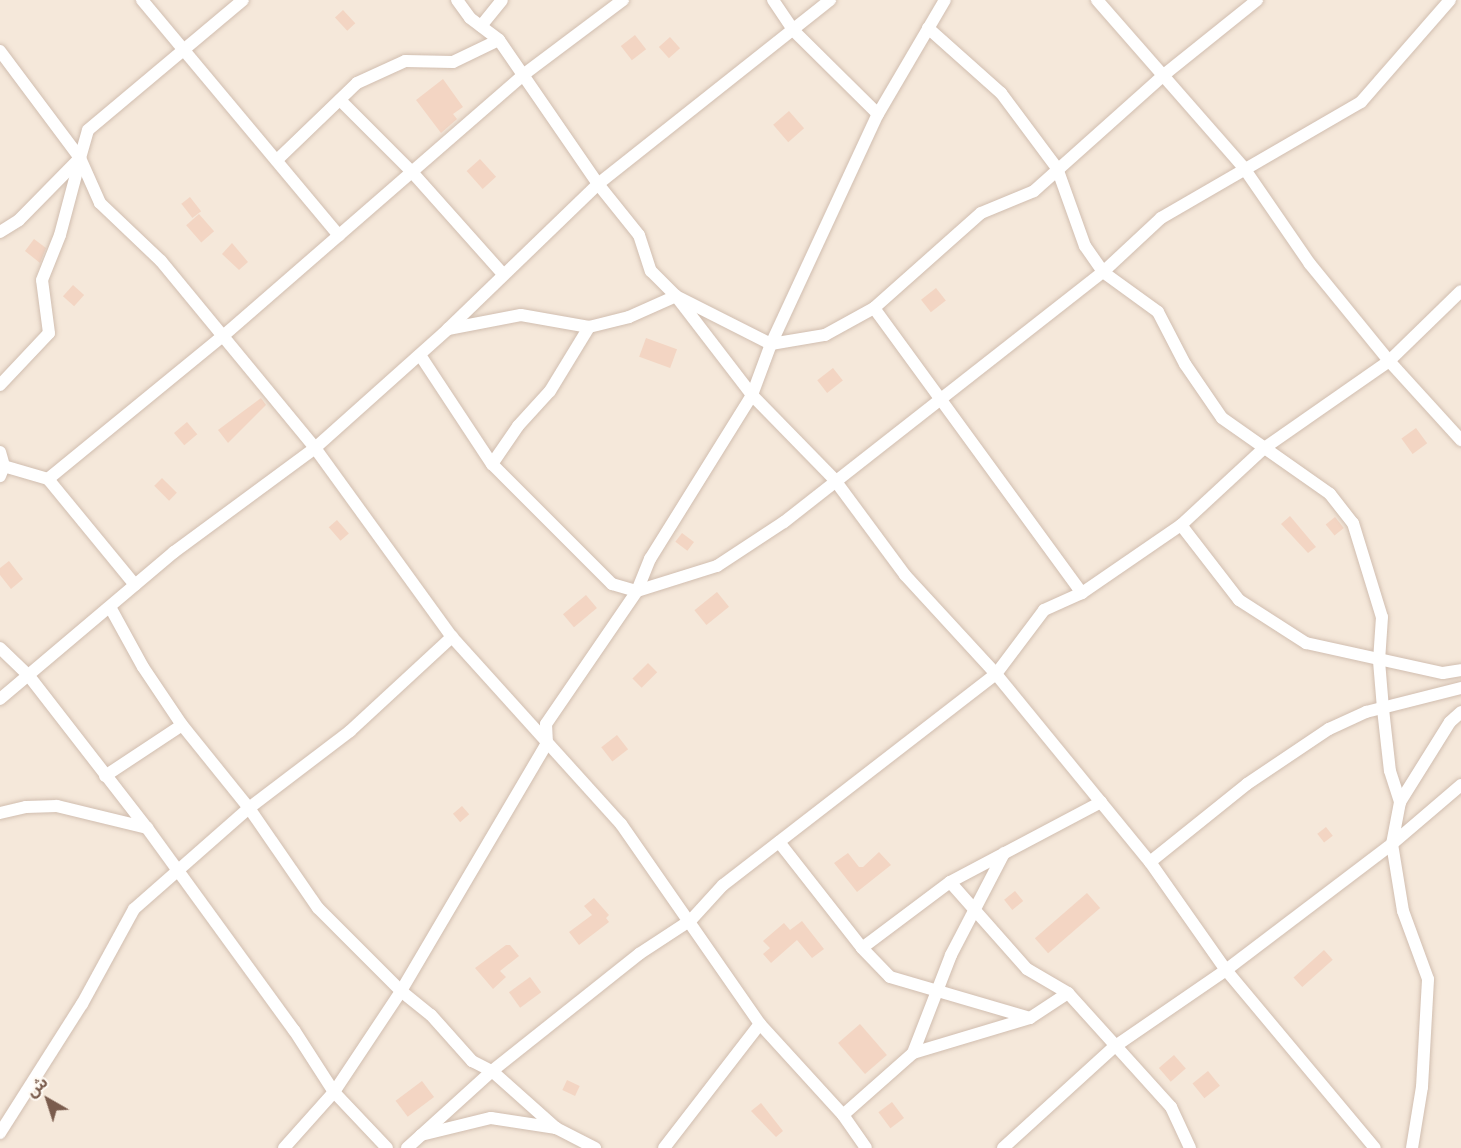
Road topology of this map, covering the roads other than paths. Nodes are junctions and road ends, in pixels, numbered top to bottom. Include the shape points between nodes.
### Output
1 (142, 0) edge
2 (243, 0) edge
3 (457, 0) edge
4 (502, 0) edge
5 (624, 0) edge
6 (773, 0) edge
7 (830, 0) edge
8 (945, 0) edge
9 (1097, 0) edge
10 (1257, 0) edge
11 (1450, 0) edge
12 (481, 26) junction
13 (928, 28) junction
14 (794, 30) junction
15 (500, 40) junction
16 (0, 51) edge
17 (183, 53) junction
18 (1165, 74) junction
19 (523, 75) junction
20 (340, 100) junction
21 (878, 114) junction
22 (80, 158) junction
23 (277, 160) junction
24 (1057, 168) junction
25 (1244, 168) junction
26 (412, 172) junction
27 (598, 184) junction
28 (0, 232) edge
29 (339, 236) junction
30 (1103, 272) junction
31 (503, 274) junction
32 (1461, 291) edge
33 (676, 296) junction
34 (874, 308) junction
35 (589, 327) junction
36 (448, 329) junction
37 (223, 336) junction
38 (771, 344) junction
39 (420, 355) junction
40 (1389, 361) junction
41 (0, 385) edge
42 (752, 395) junction
43 (940, 399) junction
44 (1461, 440) edge
45 (315, 448) junction
46 (1263, 449) junction
47 (0, 452) edge
48 (492, 464) junction
49 (1, 469) edge
50 (48, 479) junction
51 (834, 479) junction
52 (1181, 525) junction
53 (135, 585) junction
54 (638, 591) junction
55 (1082, 593) junction
56 (110, 607) junction
57 (452, 637) junction
58 (0, 648) edge
59 (1379, 661) junction
60 (1461, 670) edge
61 (996, 674) junction
62 (29, 676) junction
63 (1461, 688) edge
64 (0, 699) edge
65 (1383, 709) junction
66 (1461, 712) edge
67 (182, 725) junction
68 (548, 743) junction
69 (105, 776) junction
70 (1461, 785) edge
71 (1101, 802) junction
72 (1400, 802) junction
73 (249, 808) junction
74 (0, 813) edge
75 (147, 828) junction
76 (779, 842) junction
77 (1392, 844) junction
78 (1004, 853) junction
79 (1150, 862) junction
80 (178, 873) junction
81 (950, 882) junction
82 (975, 907) junction
83 (690, 920) junction
84 (862, 948) junction
85 (1226, 970) junction
86 (936, 990) junction
87 (401, 991) junction
88 (1068, 993) junction
89 (1030, 1018) junction
90 (760, 1024) junction
91 (1114, 1047) junction
92 (913, 1053) junction
93 (492, 1071) junction
94 (334, 1092) junction
95 (843, 1115) junction
96 (556, 1128) junction
97 (0, 1133) edge
98 (420, 1136) junction
99 (281, 1148) edge
100 (387, 1148) edge
101 (407, 1148) edge
102 (595, 1148) edge
103 (664, 1148) edge
104 (866, 1148) edge
105 (1003, 1148) edge
106 (1190, 1148) edge
107 (1375, 1148) edge
108 (1412, 1148) edge

1 - 17 street
2 - 17 street
3 - 12 street
4 - 12 street
5 - 19 street
6 - 14 street
7 - 14 street
8 - 13 street
9 - 18 street
10 - 18 street
11 - 25 street via 1361,102
12 - 15 street
13 - 21 street
13 - 24 street via 1001,93
14 - 21 street
14 - 27 street
15 - 19 street
15 - 20 street via 453,62 405,61 357,83
16 - 22 street
17 - 22 street via 88,130
17 - 23 street
18 - 24 street
18 - 25 street
19 - 26 street
19 - 27 street
20 - 23 street
20 - 26 street
21 - 38 street
22 - 28 street via 19,220
22 - 37 street via 100,203 160,261
22 - 41 street via 60,235 42,280 49,333
23 - 29 street
24 - 30 street via 1085,246
24 - 34 street via 1034,191 981,213
25 - 30 street via 1161,218
25 - 40 street via 1310,264
26 - 29 street
26 - 31 street
27 - 31 street
27 - 33 street via 639,235 651,271
29 - 37 street
30 - 43 street
30 - 46 street via 1158,312 1185,364 1222,418
31 - 36 street
32 - 40 street
33 - 35 street via 629,317
33 - 38 street
33 - 42 street
34 - 38 street via 825,335
34 - 43 street
35 - 36 street via 521,315
35 - 48 street via 550,391 518,426
36 - 39 street
37 - 45 street
37 - 50 street
38 - 42 street
39 - 45 street
39 - 48 street
40 - 44 street
40 - 46 street
42 - 51 street
42 - 54 street via 650,559
43 - 51 street
43 - 55 street
45 - 53 street
45 - 57 street
46 - 52 street
46 - 59 street via 1330,494 1353,523 1382,617
47 - 49 street
48 - 54 street via 612,584
49 - 50 street
50 - 53 street
51 - 54 street via 784,522 717,566
51 - 61 street via 905,575
52 - 55 street
52 - 59 street via 1239,600 1306,643
53 - 56 street
54 - 68 street via 546,724
55 - 61 street via 1044,610
56 - 62 street
56 - 67 street via 143,667
57 - 68 street
57 - 73 street via 350,731
58 - 62 street
59 - 60 street via 1443,673
59 - 65 street
61 - 71 street
61 - 76 street
62 - 64 street
62 - 69 street
63 - 65 street
65 - 72 street via 1390,771
65 - 79 street via 1366,712 1320,735 1247,784
66 - 72 street via 1450,722
67 - 69 street
67 - 73 street
68 - 83 street via 621,824
68 - 87 street
69 - 75 street
70 - 77 street
71 - 78 street
71 - 79 street
72 - 77 street
73 - 80 street
73 - 87 street via 318,908
74 - 75 street via 57,806
75 - 80 street
76 - 83 street via 723,885
76 - 84 street
77 - 85 street
77 - 108 street via 1403,911 1428,979 1422,1087
78 - 81 street
78 - 82 street
79 - 85 street
80 - 94 street via 294,1030
80 - 97 street via 134,909 82,1004
81 - 82 street
81 - 84 street
82 - 86 street
82 - 88 street via 1027,969
83 - 90 street
83 - 93 street via 639,954
84 - 86 street via 890,977
85 - 91 street
85 - 107 street
86 - 89 street
86 - 92 street
87 - 93 street via 431,1015 472,1061
87 - 94 street
88 - 89 street
88 - 91 street
89 - 92 street
90 - 95 street
90 - 103 street
91 - 105 street
91 - 106 street via 1170,1107
92 - 95 street
93 - 96 street
93 - 98 street
94 - 99 street
94 - 100 street
95 - 104 street
96 - 98 street via 491,1118
96 - 102 street
98 - 101 street

